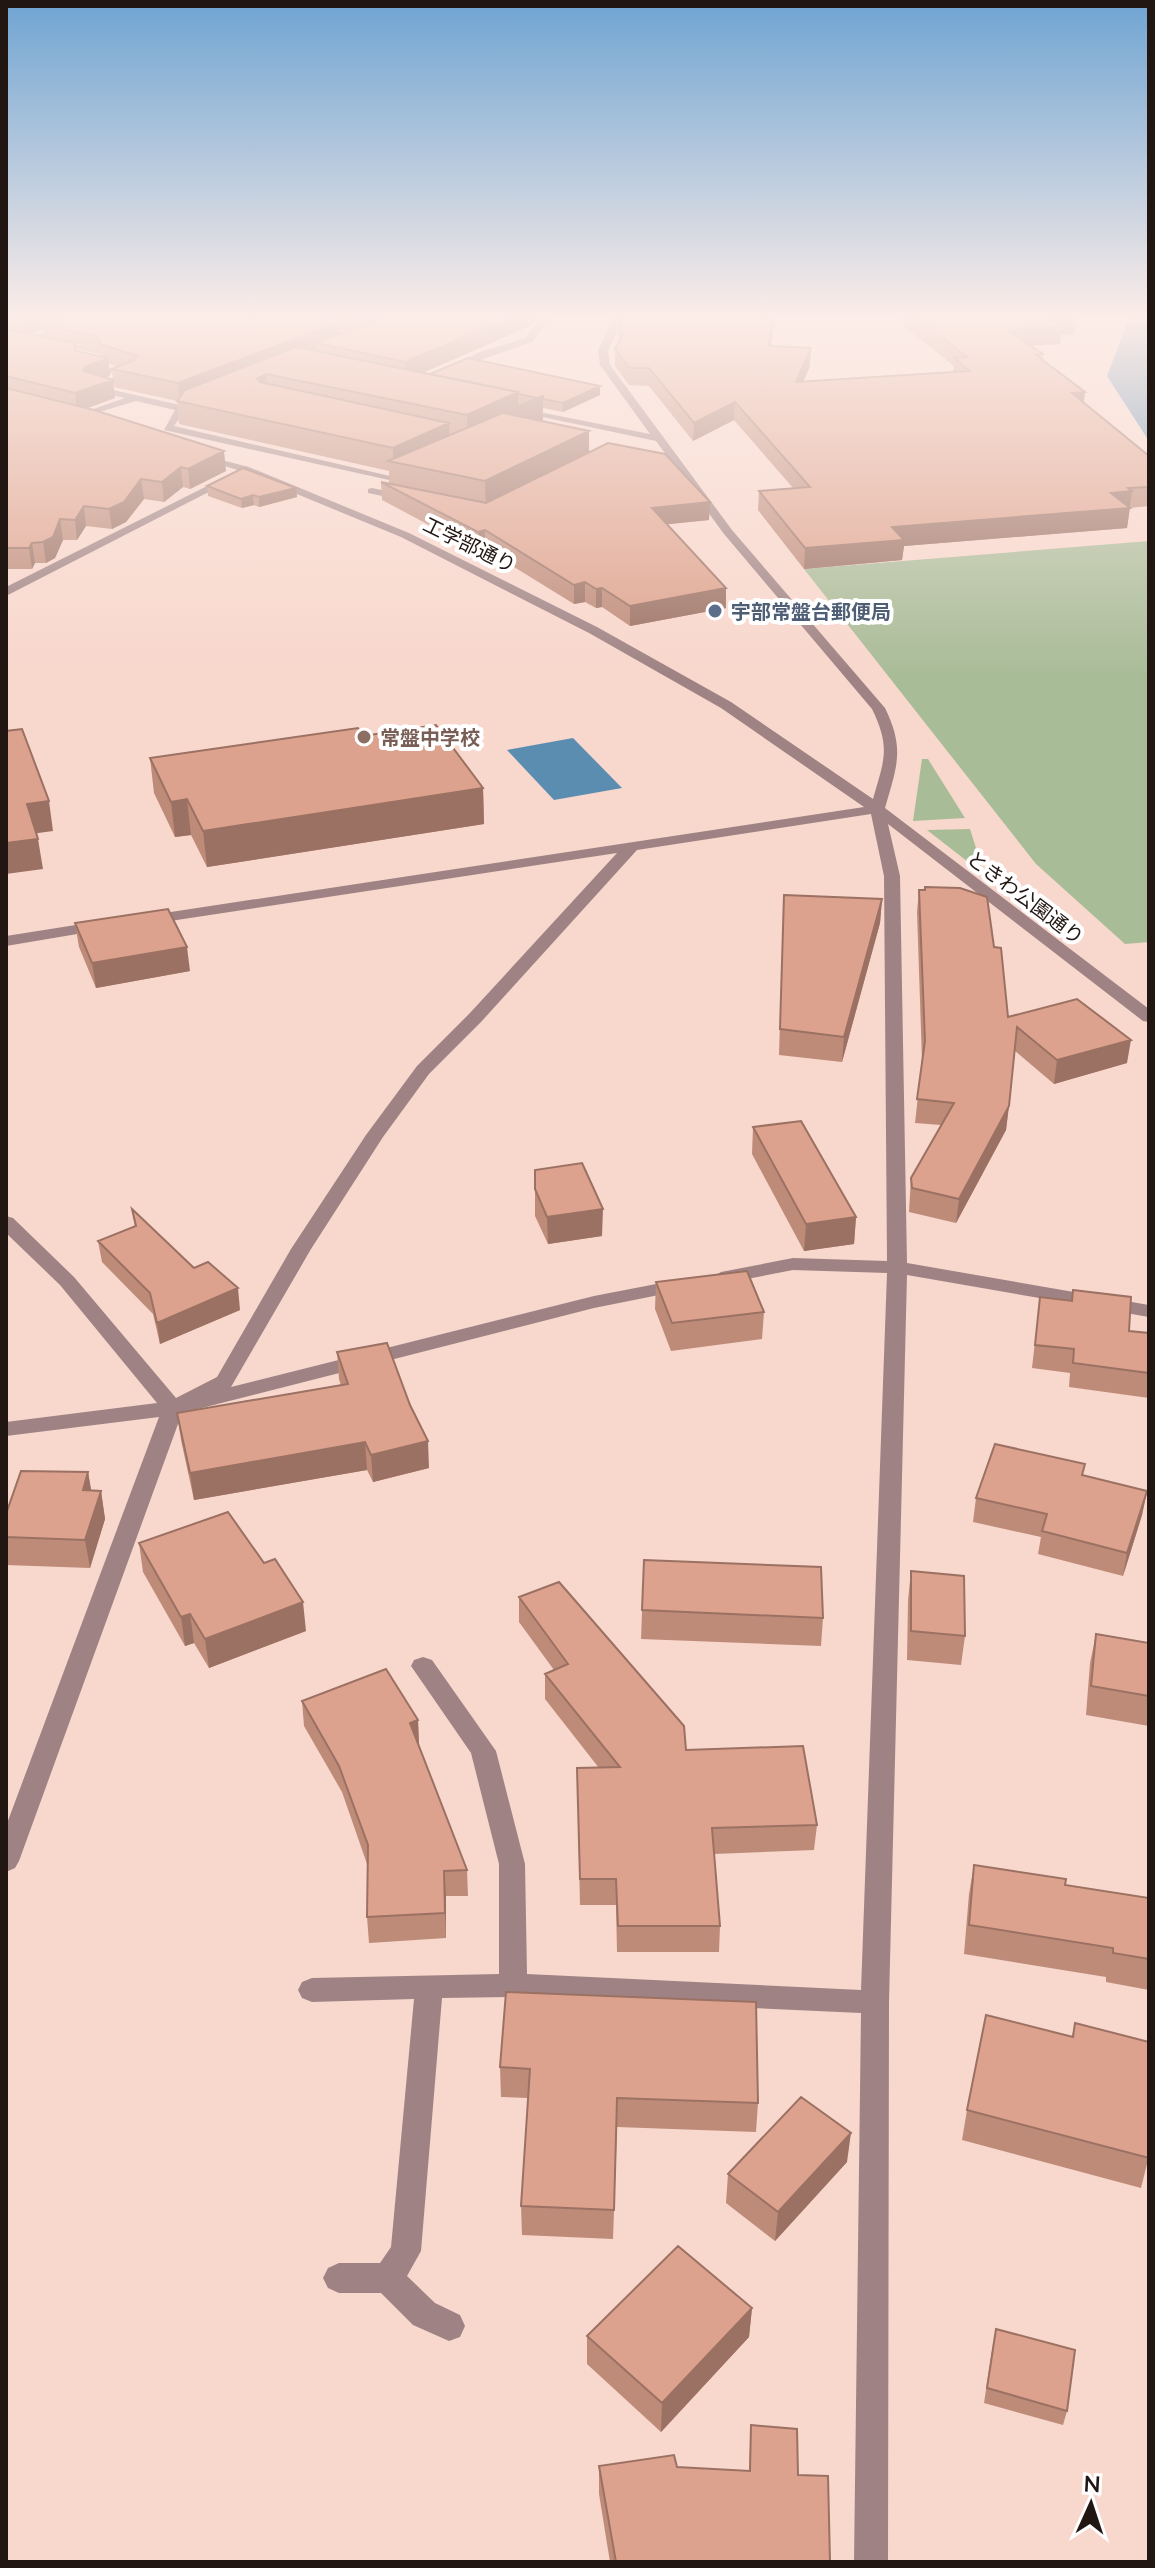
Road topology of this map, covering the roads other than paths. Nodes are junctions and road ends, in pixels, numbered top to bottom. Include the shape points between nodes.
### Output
1 (205, 436) edge
2 (578, 436) edge
3 (646, 436) edge
4 (587, 438) dead end
5 (657, 438) joint
6 (184, 451) edge
7 (245, 469) junction
8 (355, 498) junction
9 (415, 500) edge
10 (6, 581) edge
11 (30, 581) junction
12 (6, 592) edge
13 (877, 809) junction
14 (632, 846) junction
15 (6, 941) edge
16 (1149, 1017) edge
17 (6, 1222) edge
18 (897, 1267) junction
19 (1149, 1311) edge
20 (173, 1408) junction
21 (10, 1430) edge
22 (423, 1666) dead end
23 (6, 1861) edge
24 (513, 1985) junction
25 (429, 1986) junction
26 (312, 1990) dead end
27 (875, 2002) junction
28 (339, 2278) dead end
29 (388, 2278) junction
30 (449, 2326) dead end
31 (871, 2562) edge

1 - 8 street via 401,477
2 - 4 street
3 - 5 street
5 - 13 street via 728,532 878,708 893,754
6 - 7 street, 工学部通り
7 - 8 street, 工学部通り
7 - 11 street
8 - 9 street
8 - 13 street, 工学部通り via 726,705
10 - 11 street
11 - 12 street
13 - 14 street
13 - 16 street, ときわ公園通り
13 - 18 street via 892,876
14 - 15 street
14 - 20 street via 423,1070 301,1249 225,1381
17 - 20 street via 67,1281
18 - 19 street
18 - 20 street via 793,1264 655,1290
18 - 27 street
20 - 21 street
20 - 23 street
22 - 24 street via 483,1751 512,1864
24 - 25 street
24 - 27 street
25 - 26 street
25 - 29 street via 406,2251
27 - 31 street
28 - 29 street
29 - 30 street via 424,2314

